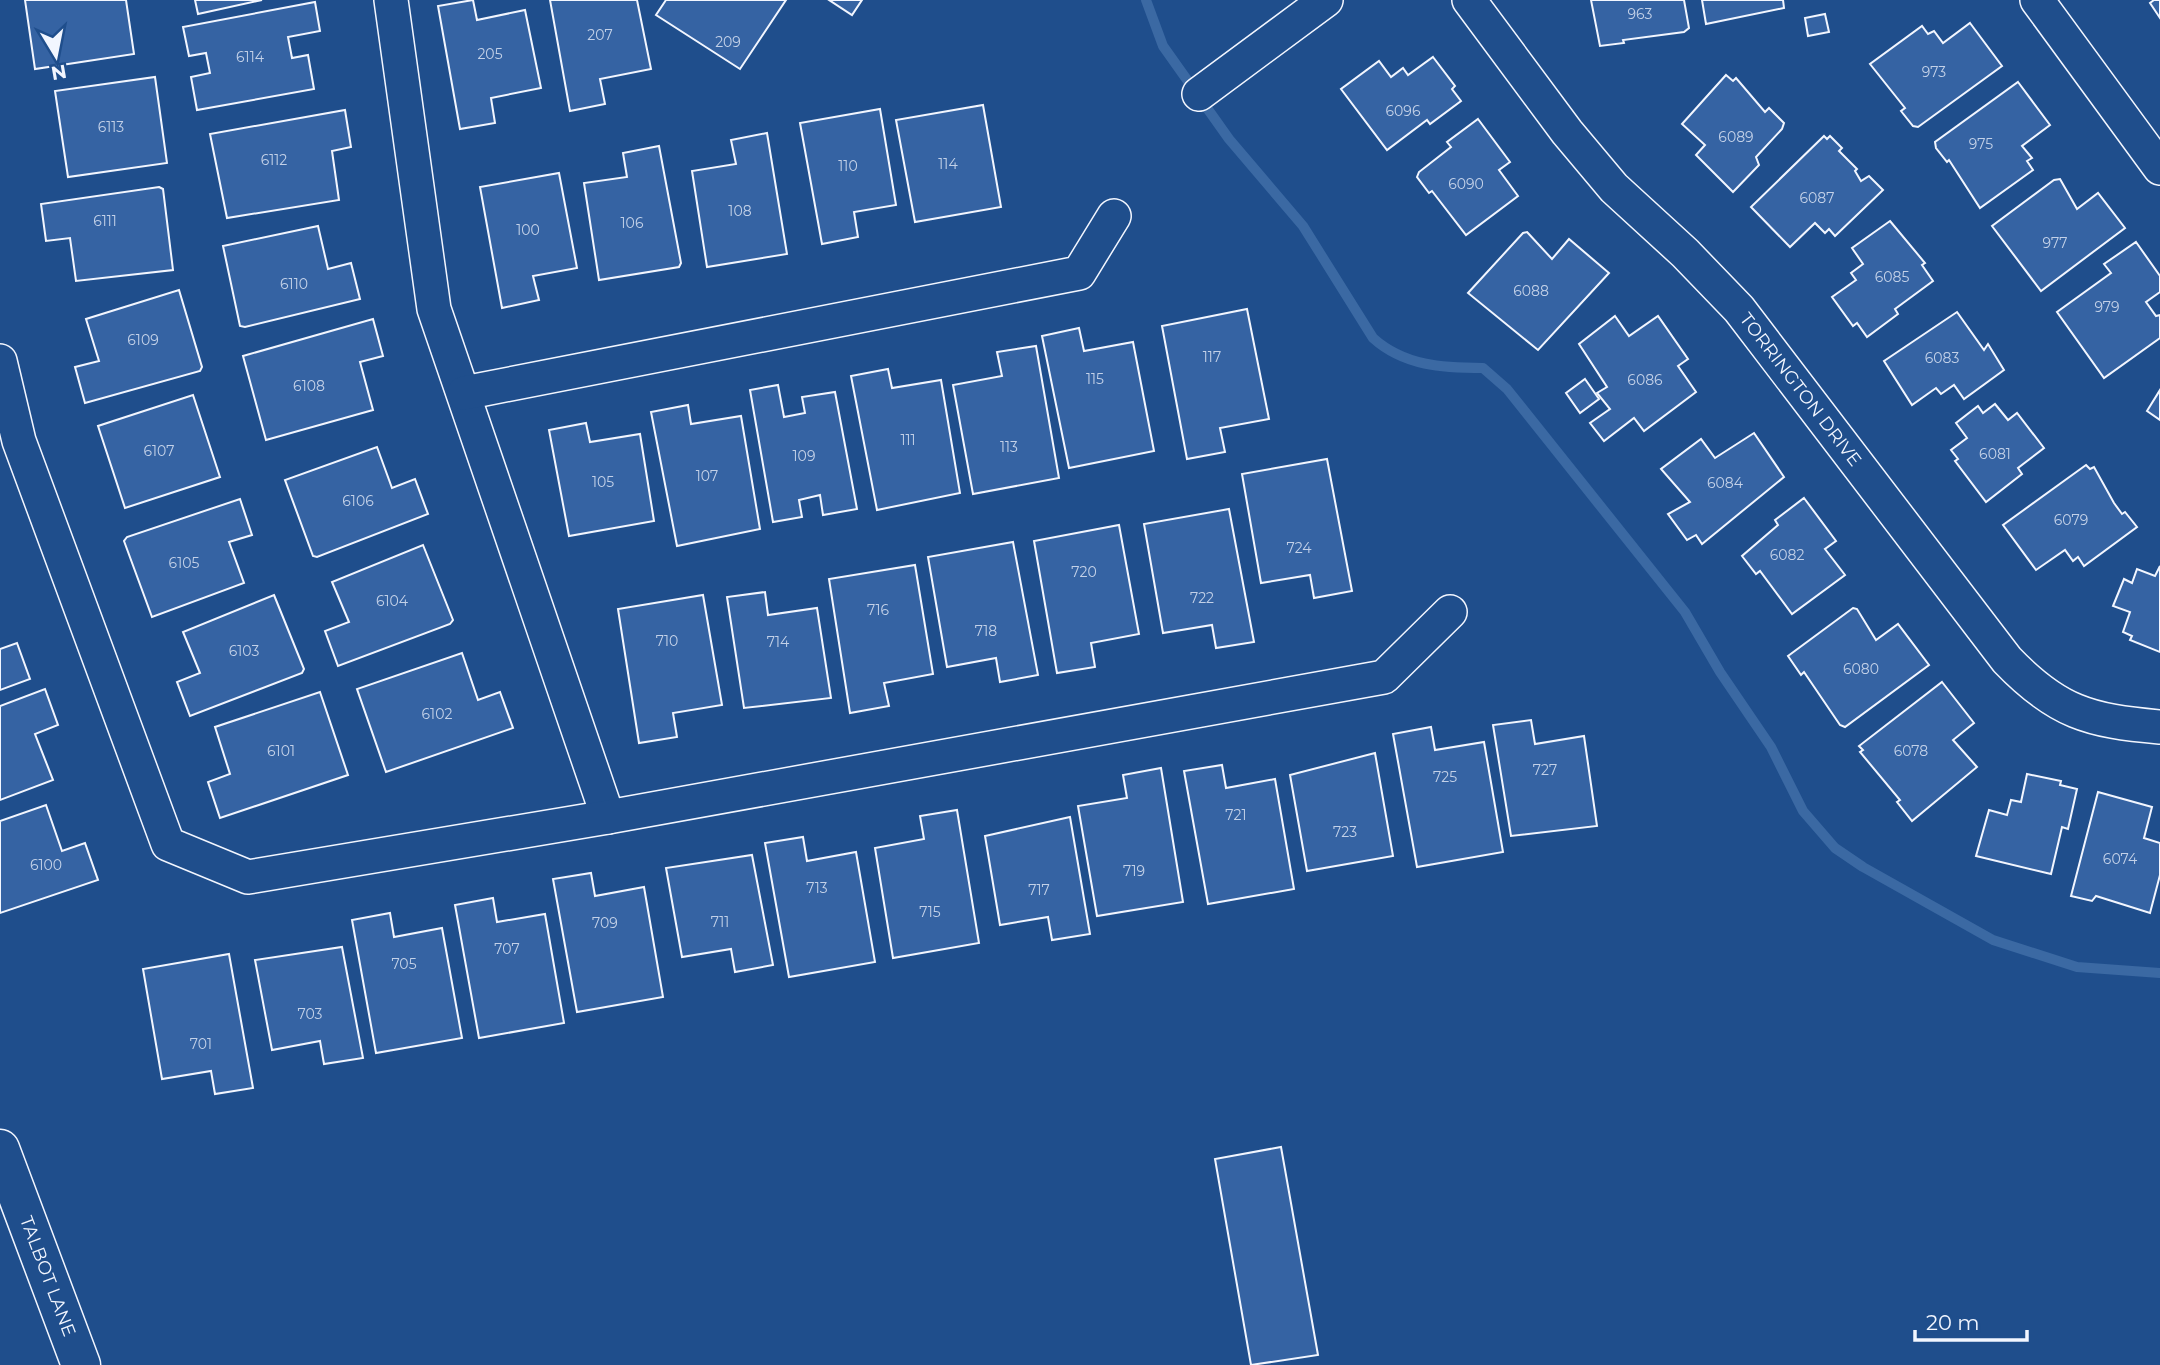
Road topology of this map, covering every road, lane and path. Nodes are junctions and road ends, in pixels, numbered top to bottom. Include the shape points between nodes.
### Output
1 (391, 0) edge
2 (1326, 0) edge
3 (1469, 0) edge
4 (2037, 0) edge
5 (1199, 94) dead end
6 (2160, 168) edge
7 (1114, 216) dead end
8 (0, 361) edge
9 (464, 393) junction
10 (1450, 612) dead end
11 (2160, 727) edge
12 (608, 817) junction
13 (0, 1149) edge
14 (81, 1365) edge

1 - 9 street via 435,309
2 - 5 street
3 - 11 street, TORRINGTON DRIVE via 1614,188 1739,309 2007,660 2033,687 2068,709 2111,723
4 - 6 street
7 - 9 street via 1079,272
8 - 12 street via 19,441 168,844 248,877
9 - 12 street
10 - 12 street via 1384,677
13 - 14 street, TALBOT LANE

